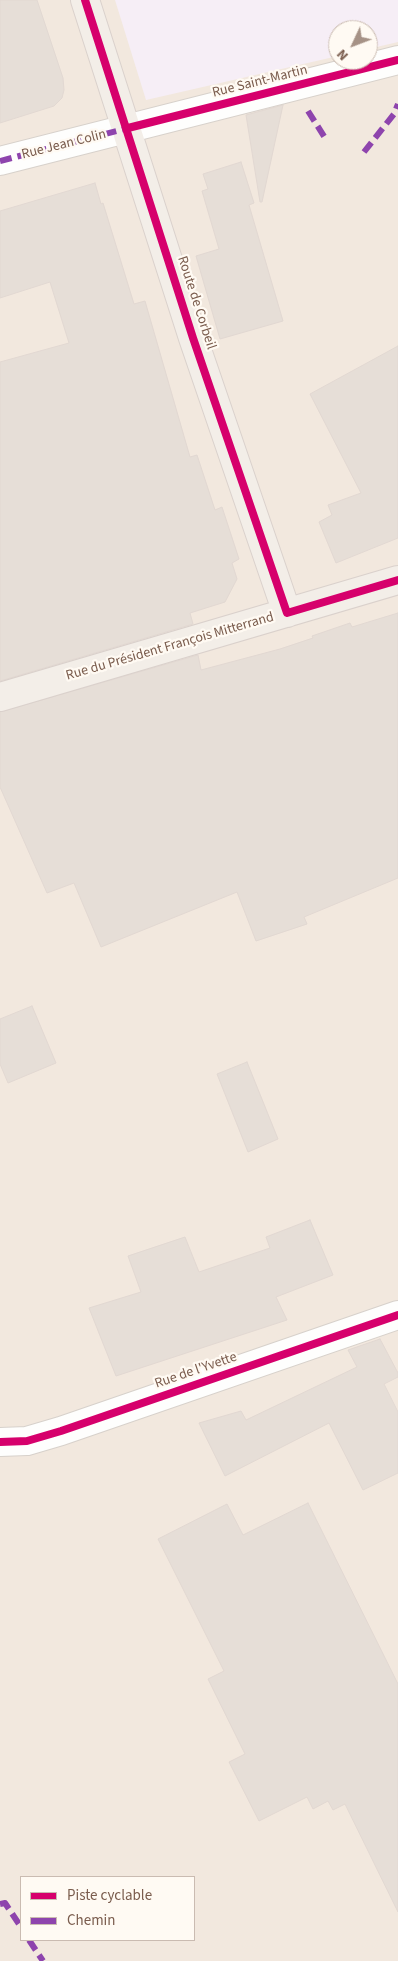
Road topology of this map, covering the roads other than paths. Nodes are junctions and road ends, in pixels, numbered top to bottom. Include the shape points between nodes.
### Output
1 (85, 0) edge
2 (398, 60) edge
3 (128, 128) junction
4 (0, 161) edge
5 (398, 580) edge
6 (287, 613) junction
7 (0, 697) edge
8 (398, 1315) edge
9 (0, 1442) edge

1 - 3 main road, Route de Corbeil
2 - 3 street, Rue Saint-Martin
3 - 4 street, Rue Jean Colin
3 - 6 main road, Route de Corbeil via 193,338
5 - 6 main road, Rue du Président François Mitterrand
6 - 7 main road, Rue du Président François Mitterrand
8 - 9 street, Rue de l'Yvette via 60,1431 27,1441

